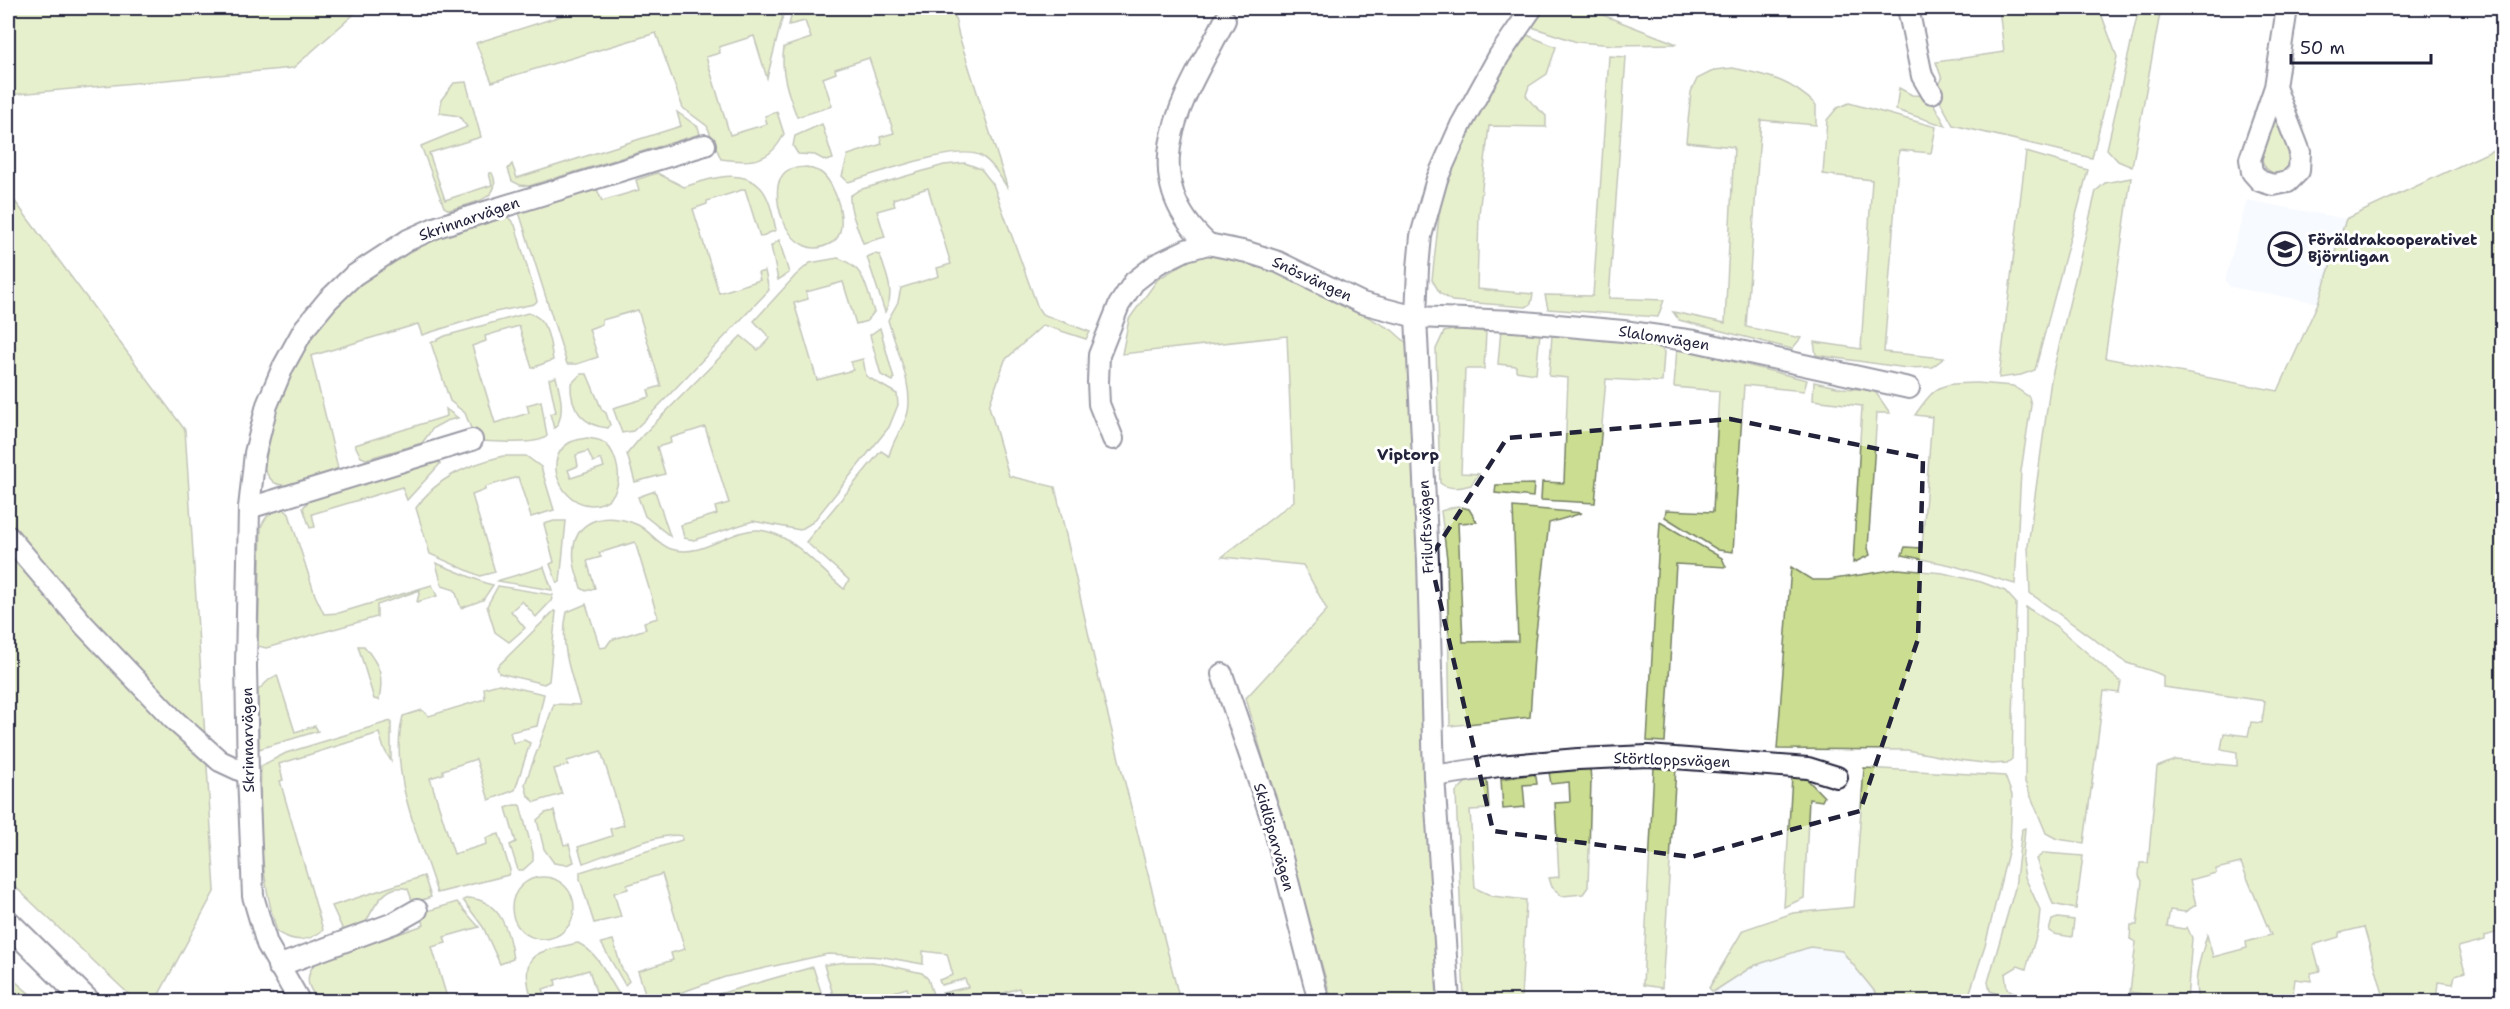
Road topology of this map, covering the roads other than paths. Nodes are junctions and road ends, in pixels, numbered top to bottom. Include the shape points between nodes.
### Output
1 (1532, 8) edge
2 (1908, 8) edge
3 (2287, 8) edge
4 (1225, 20) dead end
5 (2275, 87) dead end
6 (1932, 93) dead end
7 (705, 145) dead end
8 (1209, 244) junction
9 (1416, 317) junction
10 (1909, 388) dead end
11 (1113, 439) dead end
12 (472, 440) dead end
13 (249, 508) junction
14 (8, 536) edge
15 (1222, 674) dead end
16 (248, 774) junction
17 (1434, 776) junction
18 (1837, 777) dead end
19 (417, 910) dead end
20 (8, 923) edge
21 (279, 966) junction
22 (88, 1002) edge
23 (300, 1002) edge
24 (1319, 1002) edge
25 (1449, 1002) edge

1 - 9 street, Friluftsvägen via 1499,56 1437,179 1421,236
2 - 6 street via 1922,76
3 - 5 street
4 - 8 street via 1177,113 1169,141 1172,188 1195,232
7 - 13 street, Skrinnarvägen via 437,227 383,255 353,276 304,329 283,367 257,443
8 - 9 street, Snösvängen via 1278,262 1362,303
8 - 11 street, Snösvängen via 1157,264 1134,282 1119,305 1100,355 1098,382 1099,404
9 - 10 street, Slalomvägen via 1513,321 1682,339
9 - 17 street, Friluftsvägen
12 - 13 street
13 - 16 street, Skrinnarvägen
14 - 16 street via 84,626 173,718 220,761
15 - 24 street, Skidlöparvägen via 1273,823
16 - 21 street, Skrinnarvägen via 253,896 267,944
17 - 18 street, Störtloppsvägen via 1555,761 1648,756 1808,768
17 - 25 street, Friluftsvägen
19 - 21 street via 394,923
20 - 22 main road
21 - 23 street, Skrinnarvägen

